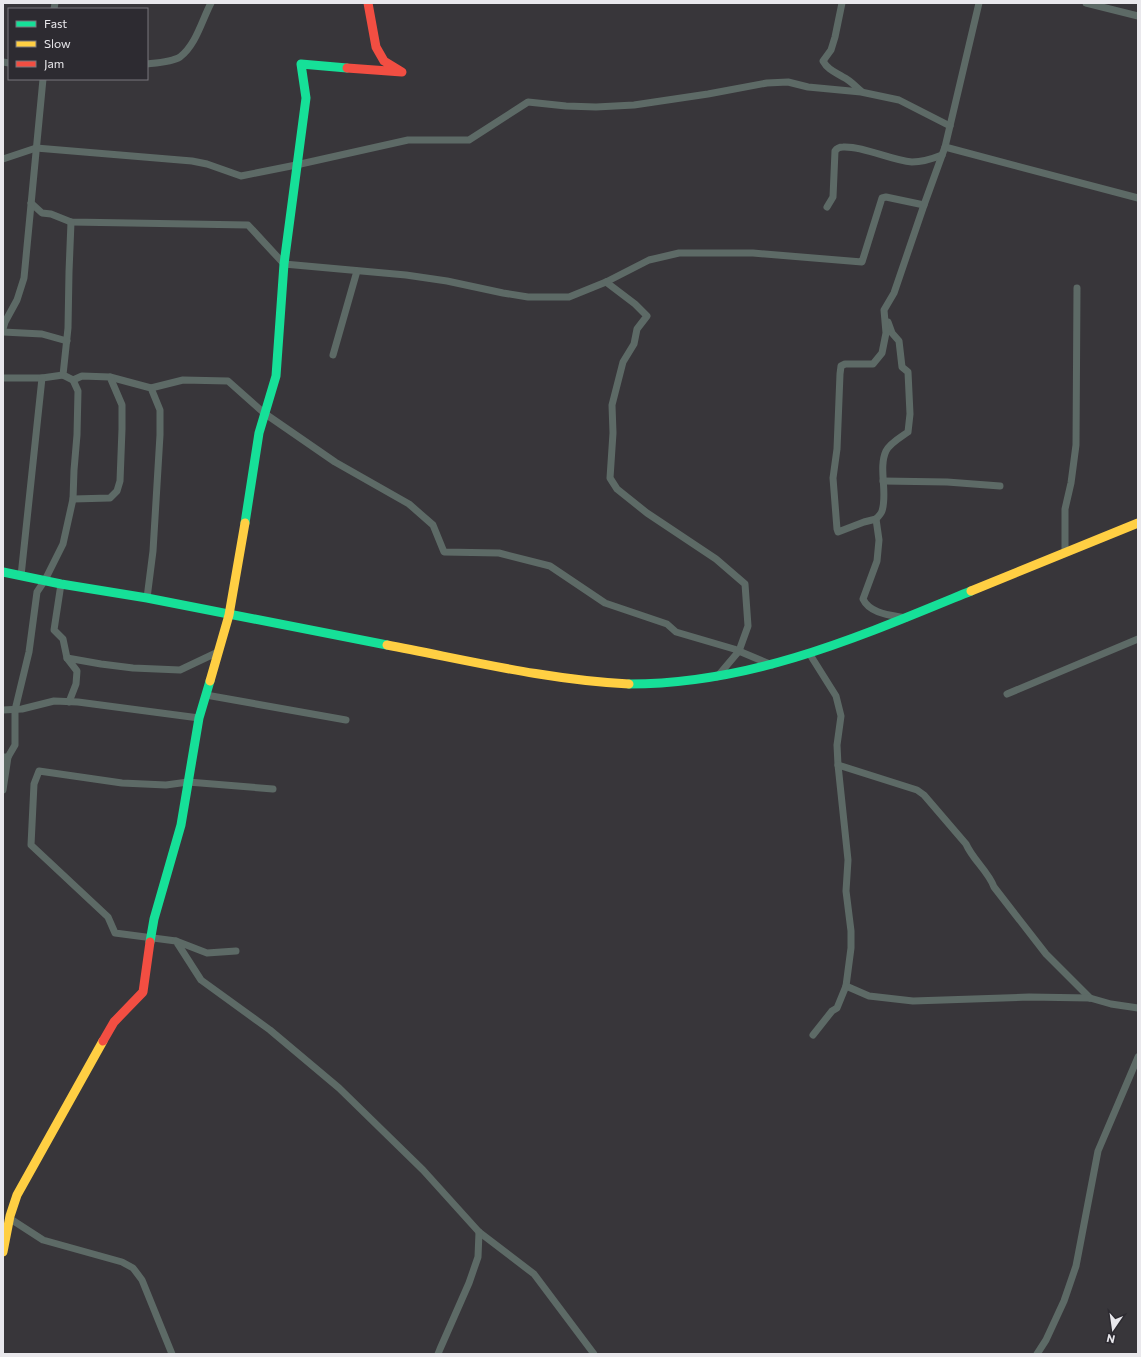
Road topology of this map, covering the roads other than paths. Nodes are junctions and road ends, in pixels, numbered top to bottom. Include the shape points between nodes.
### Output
1 (211, 3) edge
2 (368, 3) edge
3 (842, 3) edge
4 (979, 3) edge
5 (1086, 3) edge
6 (1138, 16) edge
7 (148, 64) edge
8 (43, 80) edge
9 (861, 92) junction
10 (950, 126) junction
11 (945, 147) junction
12 (36, 148) junction
13 (942, 155) junction
14 (3, 159) edge
15 (296, 166) junction
16 (1138, 198) edge
17 (31, 203) junction
18 (924, 205) junction
19 (827, 207) dead end
20 (71, 222) junction
21 (284, 264) junction
22 (357, 270) junction
23 (606, 282) junction
24 (1076, 288) dead end
25 (884, 310) junction
26 (3, 329) edge
27 (3, 332) edge
28 (67, 341) junction
29 (333, 355) dead end
30 (63, 375) junction
31 (110, 377) junction
32 (3, 378) edge
33 (42, 378) junction
34 (73, 380) junction
35 (151, 388) junction
36 (264, 413) junction
37 (883, 482) junction
38 (1000, 486) dead end
39 (73, 499) junction
40 (876, 519) junction
41 (1138, 523) edge
42 (1065, 552) junction
43 (3, 572) edge
44 (21, 576) junction
45 (45, 580) junction
46 (61, 584) junction
47 (146, 598) junction
48 (228, 615) junction
49 (906, 618) junction
50 (1138, 639) edge
51 (218, 652) junction
52 (740, 652) junction
53 (809, 653) junction
54 (68, 658) junction
55 (772, 665) junction
56 (717, 677) junction
57 (1007, 694) dead end
58 (206, 695) junction
59 (69, 702) junction
60 (3, 710) edge
61 (15, 710) junction
62 (199, 718) junction
63 (346, 720) dead end
64 (6, 757) edge
65 (838, 765) junction
66 (188, 782) junction
67 (273, 789) dead end
68 (3, 790) edge
69 (152, 938) junction
70 (176, 942) junction
71 (236, 951) dead end
72 (846, 986) junction
73 (1090, 998) junction
74 (1138, 1008) edge
75 (814, 1035) dead end
76 (1138, 1057) edge
77 (9, 1218) junction
78 (479, 1232) junction
79 (3, 1252) edge
80 (172, 1354) edge
81 (438, 1354) edge
82 (594, 1354) edge
83 (1037, 1354) edge

1 - 7 street via 195,39 180,57
2 - 15 street via 376,47 384,60 402,72 301,64 306,98
3 - 9 street via 833,44 823,62
4 - 10 street
5 - 6 street
8 - 12 street
9 - 10 street via 899,100
9 - 15 street via 808,87 788,82 767,83 634,105 589,106 528,102 468,140 408,140
10 - 11 street
11 - 13 street
11 - 16 street
12 - 14 street
12 - 15 street via 192,161 241,176
12 - 17 street
13 - 18 street
13 - 19 street via 929,161 915,162 855,148 837,148 833,197
15 - 21 street
17 - 20 street via 42,212
17 - 26 street via 24,278
18 - 23 street via 882,198 862,262 753,253 679,253 648,260
18 - 25 street via 894,293
20 - 21 street via 248,225
20 - 28 street
21 - 22 street
21 - 36 street via 276,376
22 - 23 street via 440,280 528,297 569,297
22 - 29 street
23 - 52 street via 647,316 637,329 634,344 623,362 612,405 610,478 617,489 647,513 716,559 745,584 748,626
24 - 42 street via 1076,444 1071,483 1064,509
25 - 37 street via 892,333 899,341 902,367 908,372 910,414 908,432 886,451
25 - 40 street via 886,333 882,353 873,364 840,366 837,450 833,478 838,532
27 - 28 street via 42,334
28 - 30 street
30 - 33 street
30 - 34 street
31 - 34 street via 82,376
31 - 35 street
31 - 39 street via 122,405 120,481 117,491 110,498
32 - 33 street
33 - 44 street
34 - 39 street via 78,391 78,402
35 - 36 street via 183,380 228,381
35 - 47 street via 160,410 160,435 153,552
36 - 48 street
36 - 52 street via 334,462 409,504 433,525 444,552 499,553 550,566 605,603 667,624 676,632
37 - 38 street via 947,482
37 - 40 street via 882,511
39 - 45 street via 63,544
40 - 49 street via 880,540 877,561 863,599 865,605 879,613
41 - 42 street
42 - 49 street
43 - 44 street
44 - 45 street
45 - 46 street
45 - 61 street via 36,592 28,652
46 - 47 street
46 - 54 street via 54,630 63,639
47 - 48 street
48 - 51 street
48 - 56 street via 591,682 664,683
49 - 53 street via 860,637
50 - 57 street
51 - 54 street via 180,670 133,668
51 - 58 street
52 - 55 street
52 - 56 street
53 - 55 street
53 - 65 street via 836,696 841,716 837,745
54 - 59 street via 77,671 76,684
55 - 56 street
58 - 62 street
58 - 63 street
59 - 61 street via 54,701
59 - 62 street
60 - 61 street
61 - 64 street via 15,745
62 - 66 street
64 - 68 street
65 - 72 street via 848,860 846,891 851,931
65 - 73 street via 917,790 924,795 966,844 992,880 994,887 1046,954
66 - 67 street
66 - 69 street via 181,825 154,919
66 - 69 street via 166,785 122,783 39,771 34,784 31,845 108,917 115,933
69 - 70 street
69 - 77 street via 143,992 114,1022 17,1196
70 - 71 street via 207,953
70 - 78 street via 201,980 270,1030 339,1088 423,1170
72 - 73 street via 870,996 912,1000
72 - 75 street via 837,1008
73 - 74 street
76 - 83 street via 1098,1151 1076,1266 1064,1301
77 - 79 street
77 - 80 street via 43,1240 122,1262 133,1268 142,1280
78 - 81 street via 478,1257
78 - 82 street via 534,1274

